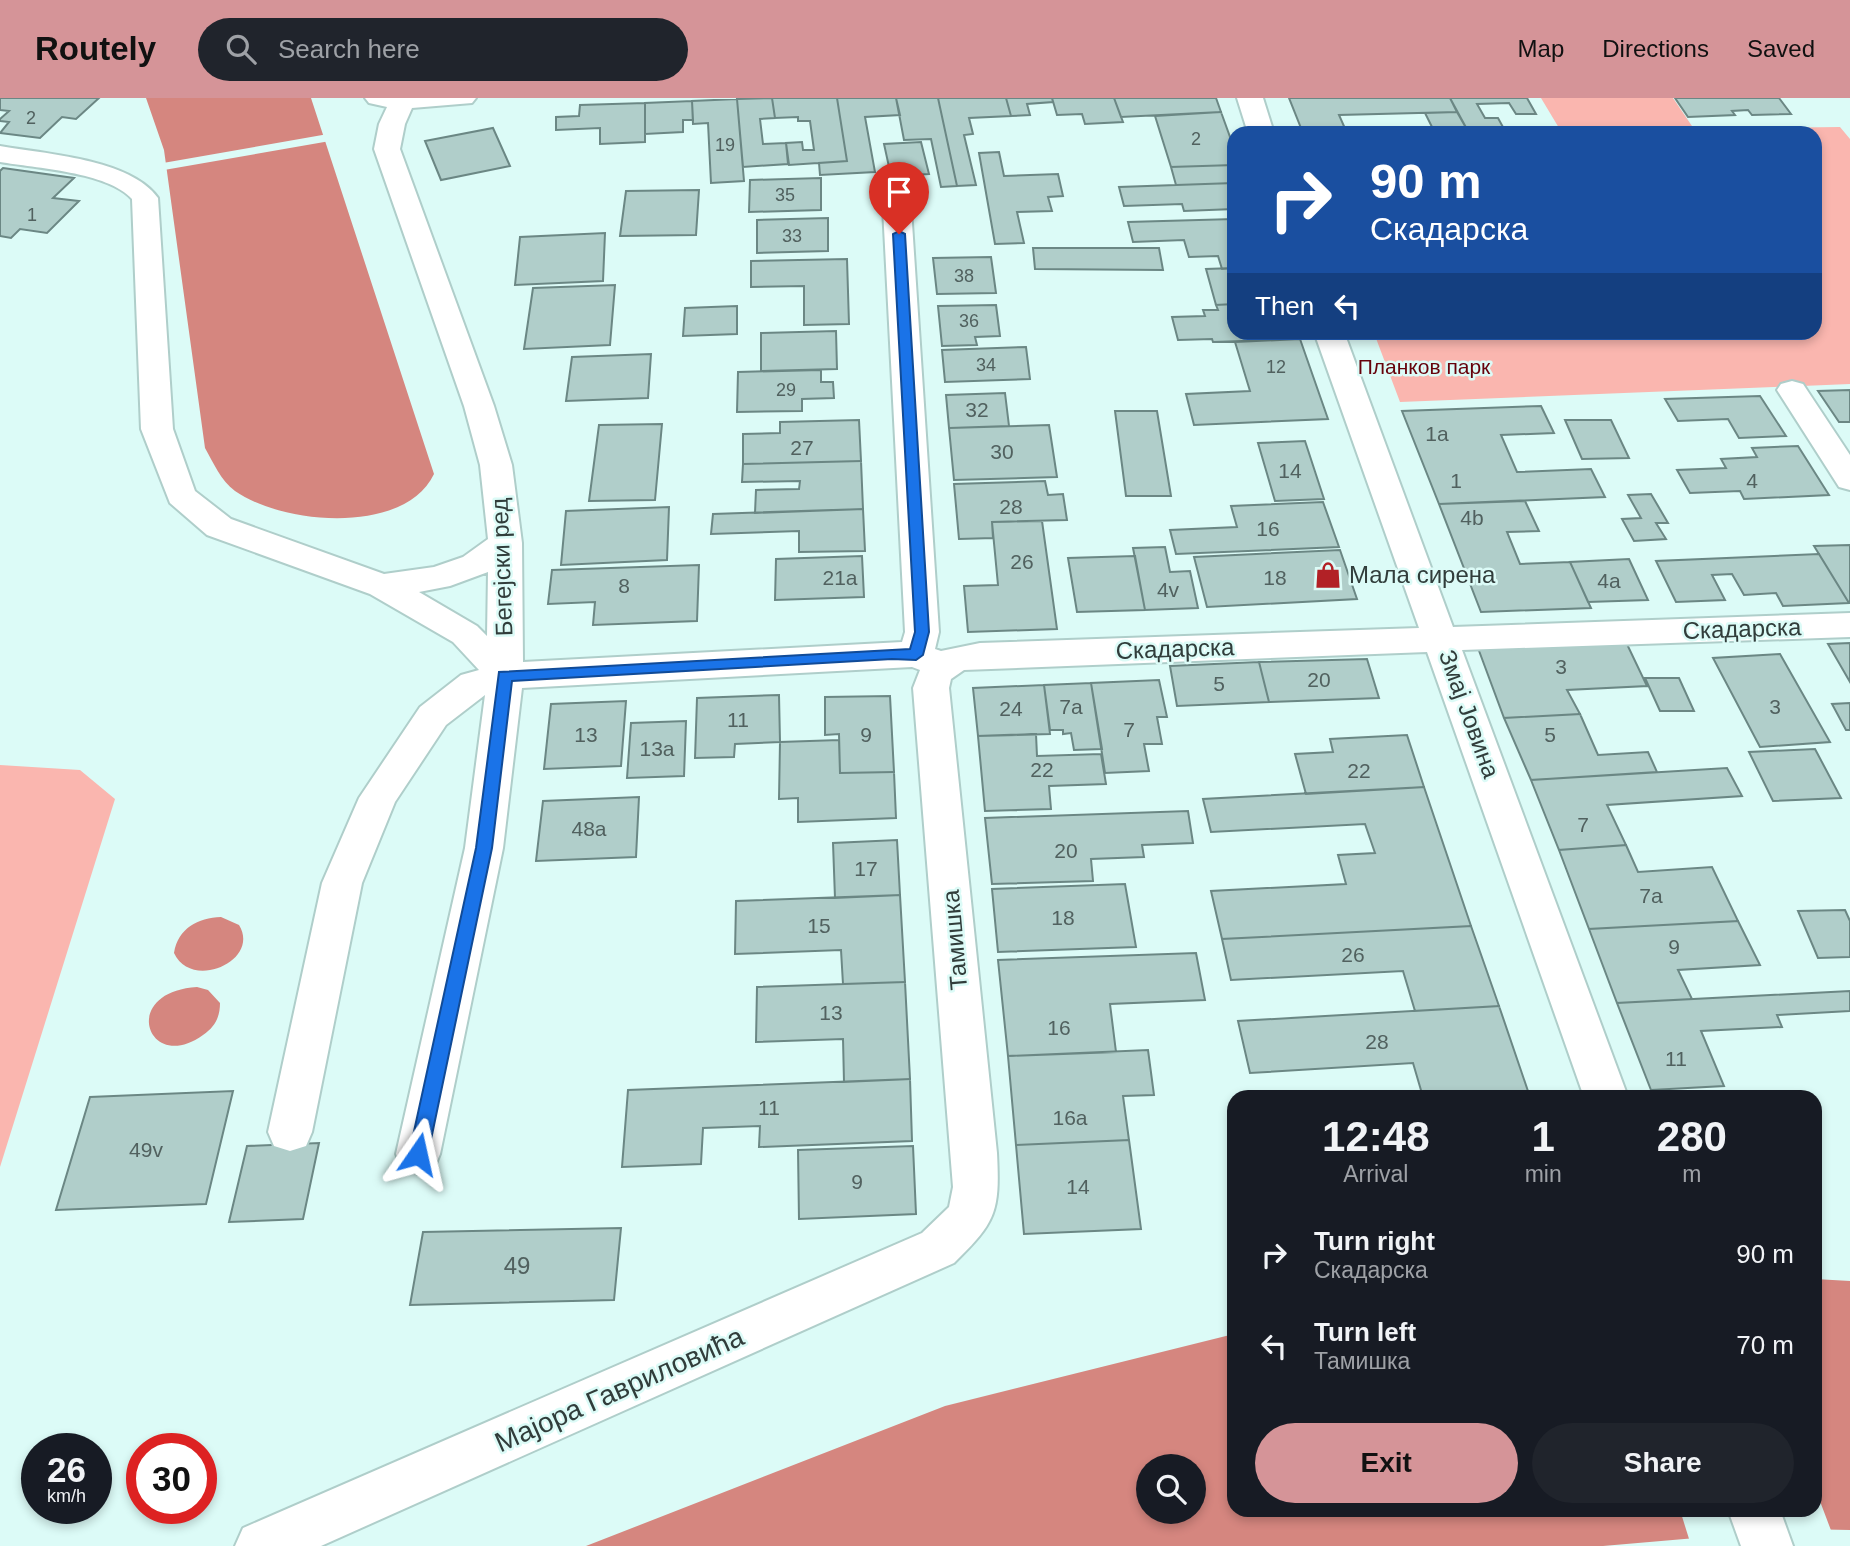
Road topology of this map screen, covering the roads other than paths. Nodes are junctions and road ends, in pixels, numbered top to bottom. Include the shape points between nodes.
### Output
1 (463, 98) edge
2 (1250, 98) edge
3 (390, 100) edge
4 (1259, 126) edge
5 (0, 154) edge
6 (897, 208) dead end
7 (1332, 340) edge
8 (1792, 390) dead end
9 (1850, 480) edge
10 (505, 543) junction
11 (382, 586) junction
12 (1850, 625) edge
13 (1443, 640) junction
14 (929, 660) junction
15 (505, 676) junction
16 (1604, 1090) edge
17 (290, 1132) dead end
18 (418, 1154) dead end
19 (969, 1219) joint
20 (1757, 1517) edge
21 (261, 1546) edge
22 (1767, 1546) edge

1 - 3 street
2 - 4 street
3 - 10 street, Бегејски ред via 387,149 479,406 496,465
5 - 11 street via 114,176 142,190 157,429 181,496 219,527
6 - 14 street, Тамишка via 922,632
7 - 13 street, Змај Јовина
8 - 9 street
10 - 11 street via 475,565 438,578
10 - 15 street, Бегејски ред
11 - 15 street via 465,634
12 - 13 street, Скадарска
13 - 14 street, Скадарска
13 - 16 street, Змај Јовина
14 - 15 street, Скадарска via 892,654
14 - 19 street, Тамишка via 975,1153 976,1187
15 - 17 street, Скадарска via 474,684 433,716 378,798 342,883
15 - 18 street, Бегејски ред via 484,848
19 - 21 street, Мајора Гавриловића via 938,1248 904,1264
20 - 22 street

